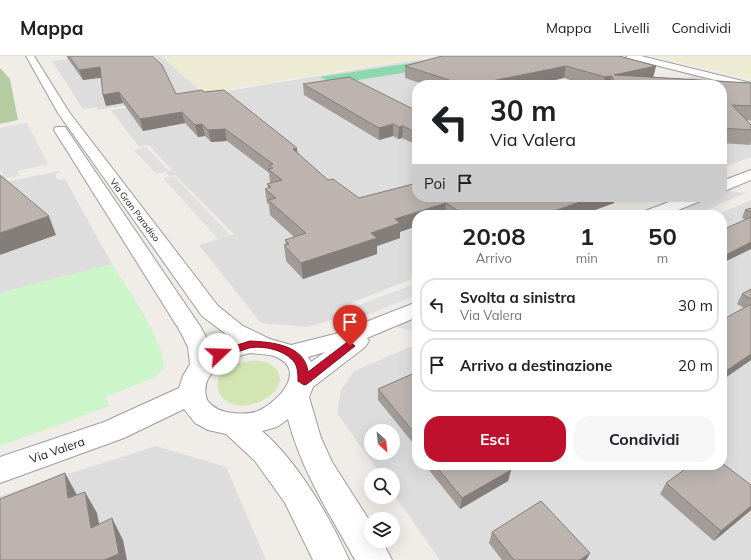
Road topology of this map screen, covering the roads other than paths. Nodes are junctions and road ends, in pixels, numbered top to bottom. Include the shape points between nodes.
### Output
1 (19, 56) edge
2 (30, 56) edge
3 (631, 60) edge
4 (621, 61) edge
5 (666, 65) junction
6 (727, 80) edge
7 (727, 80) edge
8 (751, 86) edge
9 (751, 175) edge
10 (727, 185) edge
11 (684, 202) edge
12 (664, 210) edge
13 (412, 310) edge
14 (388, 320) junction
15 (261, 345) junction
16 (291, 353) junction
17 (202, 367) junction
18 (300, 390) junction
19 (196, 403) junction
20 (233, 424) junction
21 (0, 470) edge
22 (331, 560) edge
23 (374, 560) edge

1 - 17 street, Via Gran Paradiso via 24,61 43,103 76,156 192,331 200,348
2 - 15 street, Via Gran Paradiso via 64,113 210,311 235,331
3 - 4 street
3 - 5 street
3 - 5 street
5 - 7 street
6 - 8 street
9 - 10 street
11 - 12 street
13 - 14 street
14 - 16 street via 336,342
14 - 18 street via 350,346
15 - 16 street
15 - 17 street via 229,350
16 - 18 street via 299,360 303,370
17 - 19 street via 193,382
18 - 20 street via 276,415 248,424
18 - 23 street via 307,438 320,469
19 - 20 street via 211,419
19 - 21 street, Via Valera via 183,414 114,430
20 - 22 street via 255,441 290,483

